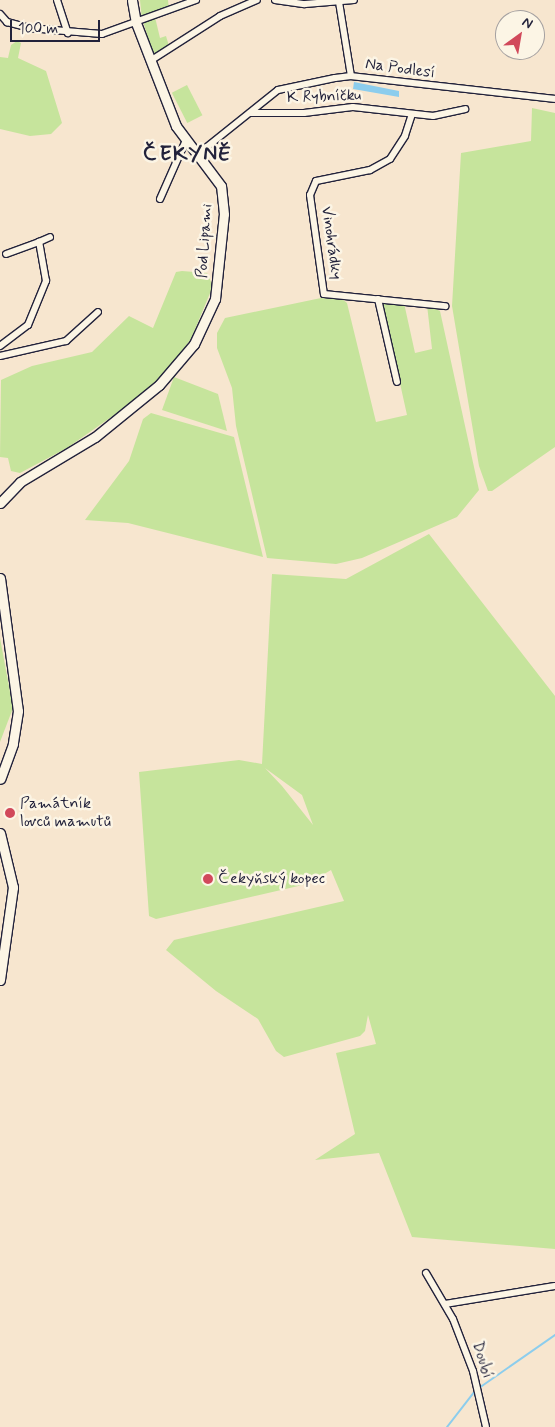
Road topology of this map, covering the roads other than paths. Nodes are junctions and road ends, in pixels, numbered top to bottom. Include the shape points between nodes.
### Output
1 (57, 0) edge
2 (132, 0) edge
3 (196, 0) edge
4 (257, 0) edge
5 (276, 0) edge
6 (354, 0) edge
7 (339, 2) junction
8 (0, 14) edge
9 (136, 23) junction
10 (68, 33) junction
11 (150, 61) junction
12 (351, 76) junction
13 (555, 99) edge
14 (465, 109) dead end
15 (250, 113) junction
16 (412, 114) junction
17 (186, 140) junction
18 (198, 154) junction
19 (160, 199) dead end
20 (50, 238) dead end
21 (39, 242) junction
22 (6, 254) dead end
23 (378, 299) junction
24 (445, 306) dead end
25 (98, 312) dead end
26 (0, 346) edge
27 (0, 356) edge
28 (397, 382) dead end
29 (0, 503) edge
30 (0, 578) edge
31 (0, 779) edge
32 (0, 833) edge
33 (0, 980) edge
34 (426, 1273) dead end
35 (555, 1286) edge
36 (445, 1304) junction
37 (486, 1427) edge

1 - 10 street
2 - 9 main road, Pod Lipami
3 - 9 street
4 - 11 street via 220,16
5 - 7 street
6 - 7 street
7 - 12 street
8 - 10 street via 7,22
9 - 10 street via 102,34
9 - 11 main road, Pod Lipami
11 - 17 main road, Pod Lipami
12 - 13 street, Na Podlesí
12 - 15 street, Na Podlesí via 278,90
14 - 16 street, K Rybníčku via 433,116
15 - 16 street, K Rybníčku via 304,113 353,107
15 - 18 street
16 - 23 street, Vinohrádky via 405,136 390,159 370,170 316,181 310,195 324,294
17 - 18 main road, Pod Lipami
17 - 19 street
18 - 29 main road, Pod Lipami via 218,180 224,204 219,279 205,325 159,385 95,437 20,482
20 - 21 street
21 - 22 street
21 - 26 street via 46,281 44,293 28,325
23 - 24 street, Vinohrádky
23 - 28 street
25 - 27 street via 66,341
30 - 31 main road via 18,711 14,744
32 - 33 main road via 14,887
34 - 36 street, Doubí
35 - 36 street
36 - 37 street, Doubí via 473,1371

